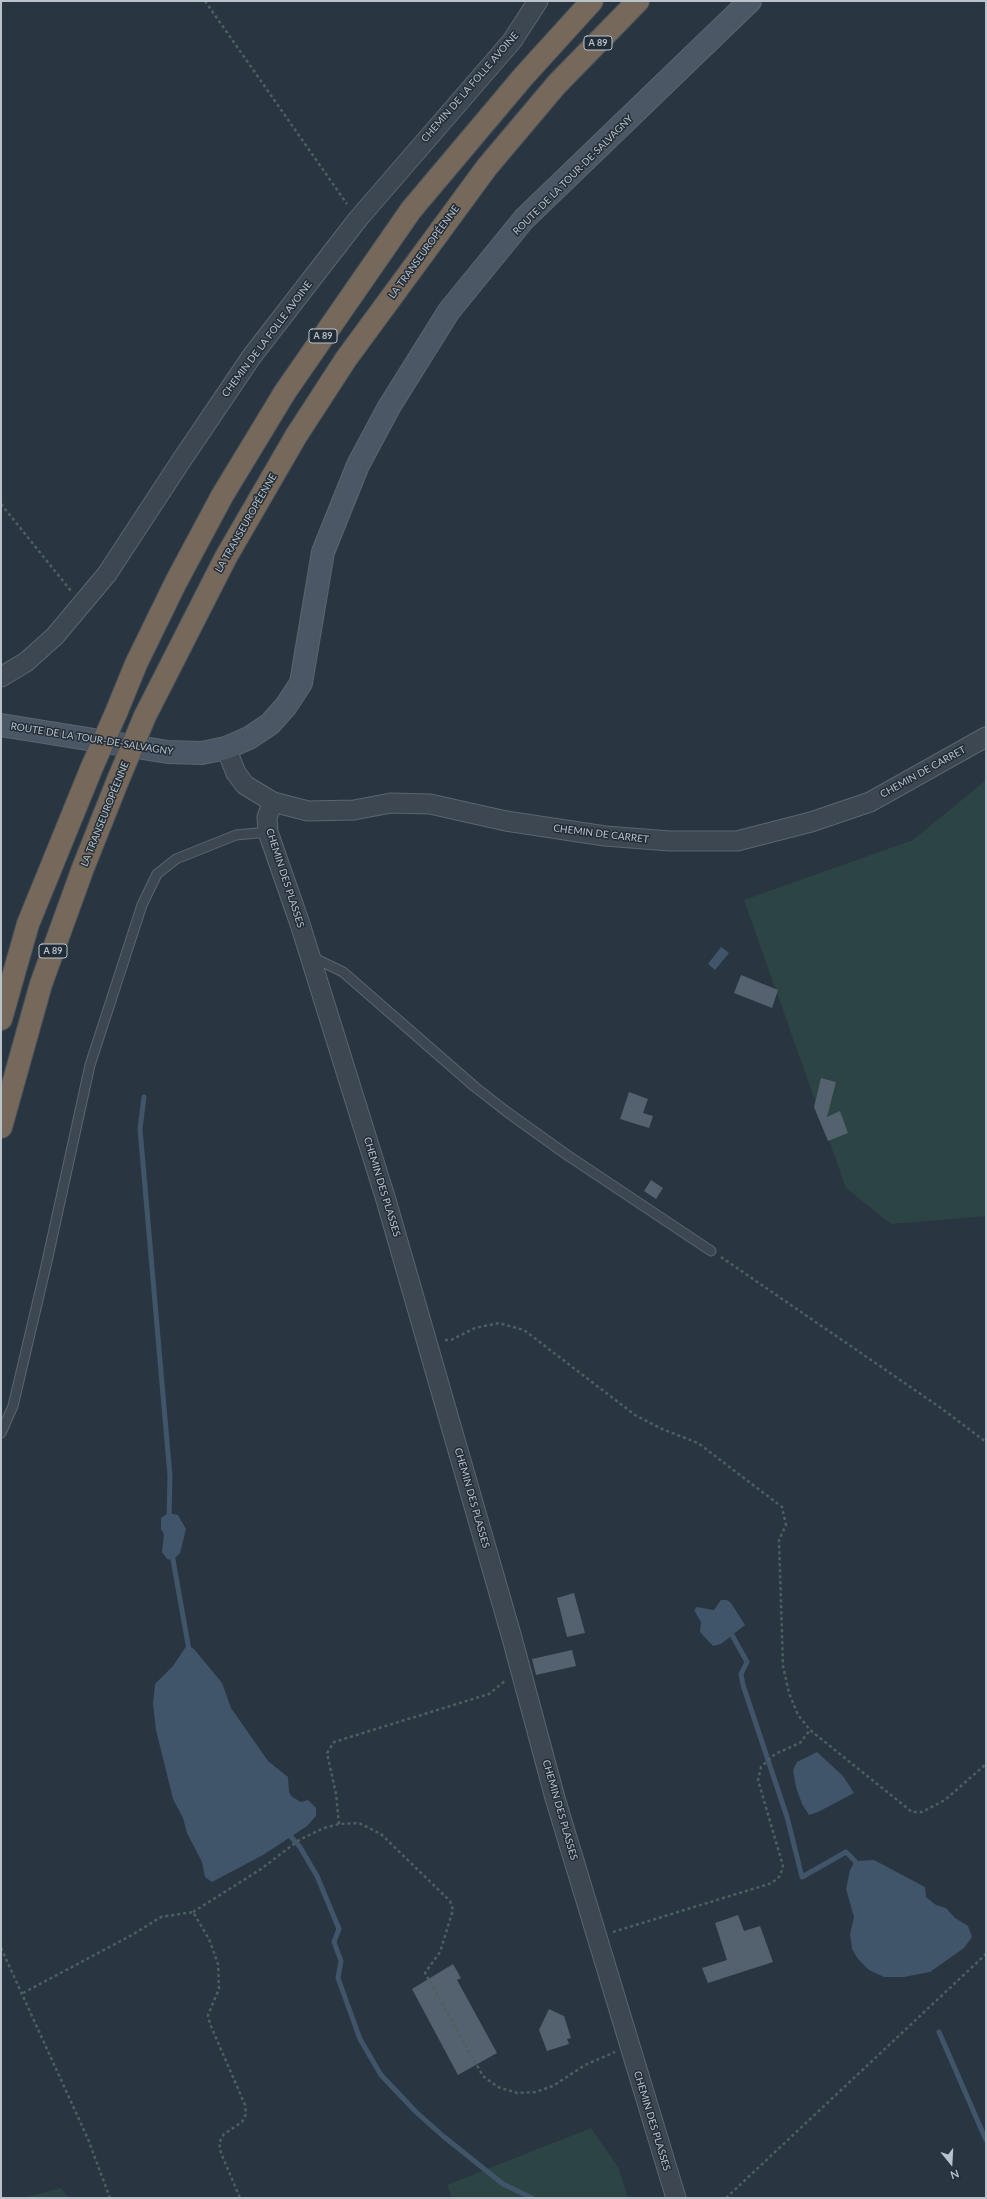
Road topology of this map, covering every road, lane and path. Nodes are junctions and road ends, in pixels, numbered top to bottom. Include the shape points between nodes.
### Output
1 (205, 1) edge
2 (538, 1) edge
3 (592, 1) edge
4 (638, 1) edge
5 (750, 1) edge
6 (358, 219) junction
7 (1, 504) edge
8 (82, 606) junction
9 (1, 677) edge
10 (1, 725) edge
11 (986, 737) edge
12 (226, 748) junction
13 (273, 802) junction
14 (268, 832) junction
15 (310, 956) junction
16 (1, 1019) edge
17 (1, 1127) edge
18 (711, 1251) joint
19 (427, 1339) junction
20 (1, 1433) edge
21 (986, 1442) edge
22 (504, 1673) dead end
23 (810, 1730) junction
24 (986, 1764) edge
25 (339, 1824) junction
26 (193, 1912) junction
27 (595, 1930) junction
28 (1, 1948) edge
29 (986, 1954) edge
30 (23, 1993) junction
31 (630, 2046) junction
32 (110, 2198) edge
33 (240, 2198) edge
34 (676, 2198) edge
35 (726, 2198) edge

1 - 6 path
2 - 6 street, CHEMIN DE LA FOLLE AVOINE via 512,41
3 - 16 highway, A 89, bridge via 523,77 412,210 286,392 222,496 136,664 92,767 28,924
4 - 17 highway, LA TRANSEUROPÉENNE / A 89, bridge via 557,84 487,167 346,359 296,436 226,557 145,716 83,868 42,984
5 - 12 street, ROUTE DE LA TOUR-DE-SALVAGNY via 524,220 449,311 389,407 358,465 323,552 301,683 270,724 249,738
6 - 8 street, CHEMIN DE LA FOLLE AVOINE via 232,384 130,541
7 - 8 path
8 - 9 street, CHEMIN DE LA FOLLE AVOINE via 55,636 26,662
10 - 12 street, ROUTE DE LA TOUR-DE-SALVAGNY via 168,752 202,753
11 - 13 street, CHEMIN DE CARRET via 870,802 811,822 737,841 670,841 605,836 506,821 430,804 391,802 354,810 308,811
12 - 13 street, CHEMIN DE CARRET via 236,773 245,785
13 - 14 street, CHEMIN DES PLASSES via 267,817
14 - 15 street, CHEMIN DES PLASSES
14 - 20 lane via 236,835 176,859 157,874 142,905 90,1065 13,1406
15 - 18 lane via 343,972 507,1112
15 - 19 street, CHEMIN DES PLASSES
18 - 21 path via 928,1399
19 - 23 path via 451,1340 475,1328 499,1323 524,1330 636,1414 662,1429 698,1443 782,1507 786,1525 779,1540 783,1666 789,1693 798,1715
19 - 27 street, CHEMIN DES PLASSES via 555,1798
22 - 25 path via 506,1680 489,1694 334,1742 327,1753 336,1794
23 - 24 path via 912,1812 922,1812 945,1800
23 - 27 path via 800,1743 775,1754 761,1767 758,1780 783,1866 780,1876 772,1883 618,1931 605,1933
25 - 26 path via 299,1840 261,1869
25 - 31 path via 359,1823 381,1834 450,1901 453,1910 440,1952 425,1974 483,2076 498,2087 517,2093 535,2092 552,2086 585,2065
26 - 30 path via 161,1917
26 - 33 path via 209,1939 218,1964 219,1989 208,2015 210,2024 245,2106 246,2114 242,2122 224,2134 219,2143
27 - 31 street, CHEMIN DES PLASSES
28 - 30 path
29 - 35 path
30 - 32 path via 88,2139
31 - 34 street, CHEMIN DES PLASSES

